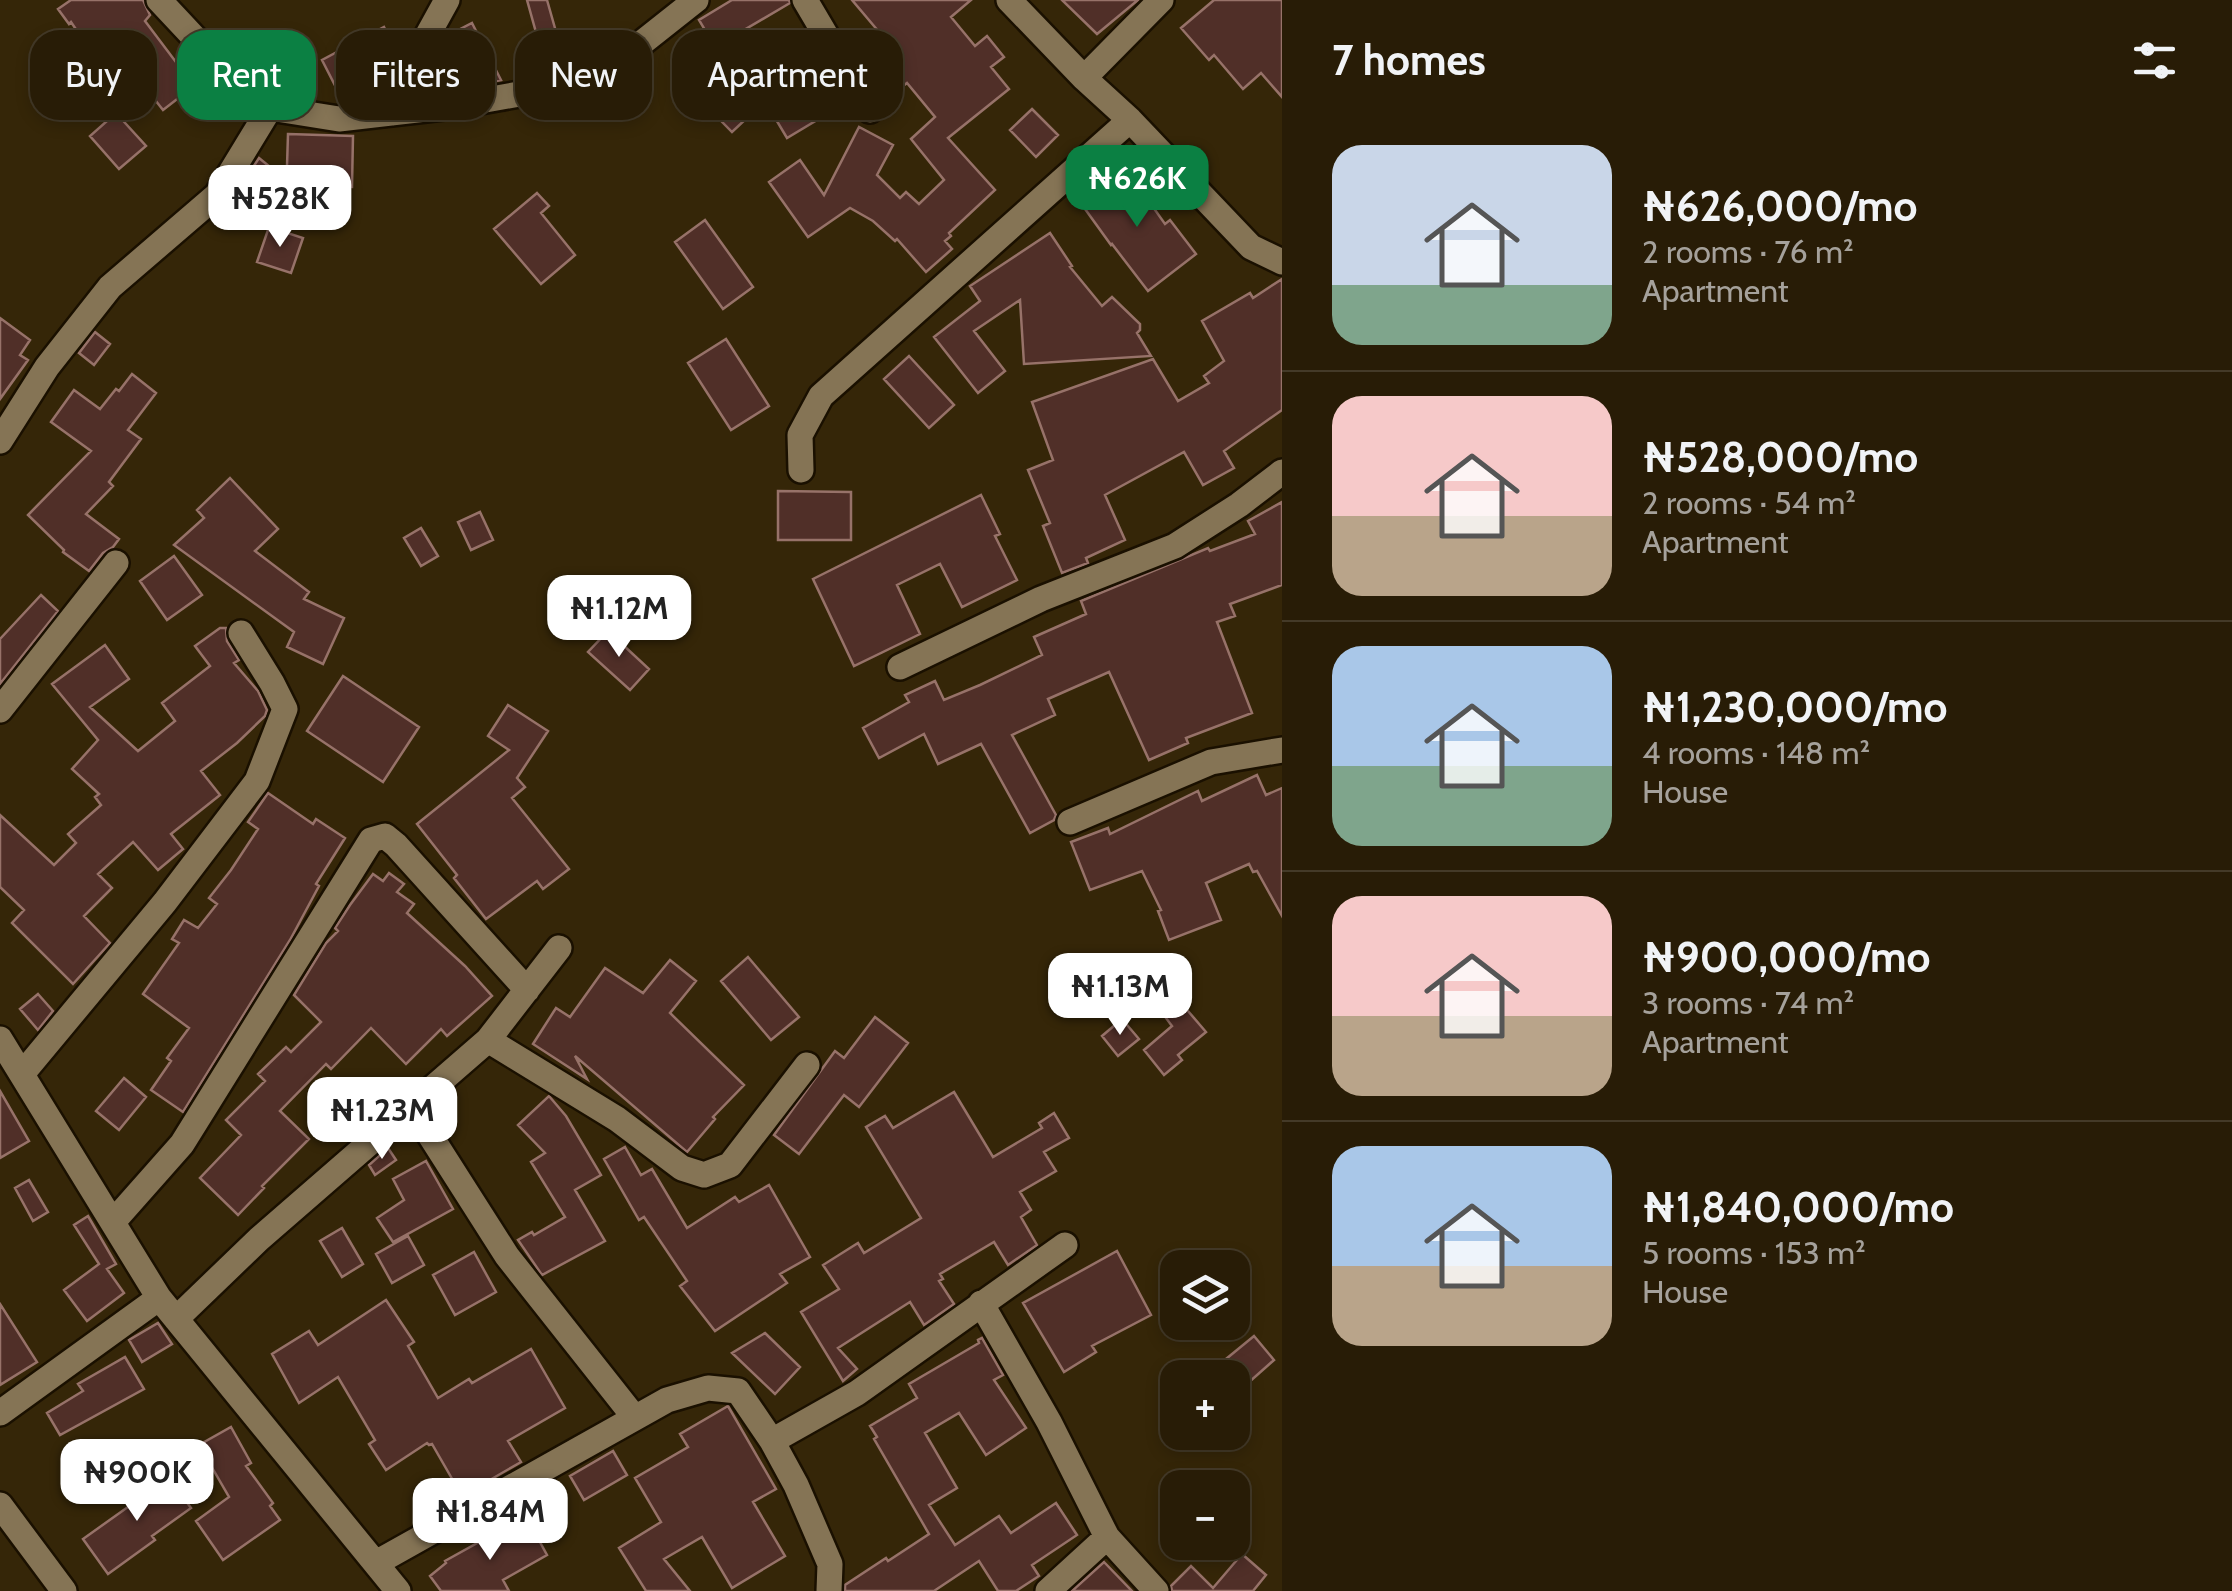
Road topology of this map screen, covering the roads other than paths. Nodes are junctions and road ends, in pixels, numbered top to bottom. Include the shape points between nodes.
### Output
1 (159, 0) edge
2 (447, 0) edge
3 (696, 0) edge
4 (805, 0) edge
5 (1008, 0) edge
6 (1161, 0) edge
7 (187, 30) edge
8 (430, 30) edge
9 (824, 30) edge
10 (1084, 78) junction
11 (495, 98) edge
12 (263, 120) edge
13 (1130, 120) junction
14 (1282, 262) edge
15 (0, 441) edge
16 (802, 470) dead end
17 (1282, 472) edge
18 (116, 563) dead end
19 (240, 633) dead end
20 (900, 667) dead end
21 (0, 710) edge
22 (1280, 754) edge
23 (1070, 822) dead end
24 (559, 948) dead end
25 (527, 990) junction
26 (0, 1039) edge
27 (488, 1040) junction
28 (807, 1065) dead end
29 (22, 1074) junction
30 (412, 1107) junction
31 (113, 1222) junction
32 (1065, 1245) dead end
33 (159, 1298) junction
34 (981, 1303) junction
35 (176, 1319) junction
36 (0, 1413) edge
37 (635, 1418) junction
38 (772, 1441) junction
39 (0, 1505) edge
40 (1107, 1537) junction
41 (376, 1563) junction
42 (64, 1591) edge
43 (398, 1591) edge
44 (830, 1591) edge
45 (1048, 1591) edge
46 (1156, 1591) edge

1 - 7 street
2 - 8 street
3 - 11 street via 624,56 564,86
4 - 9 street
5 - 10 street
6 - 10 street
10 - 13 street
12 - 15 street via 216,195 110,287 46,367
13 - 14 street via 1251,247
13 - 16 street via 821,396 800,435
17 - 20 street via 1175,546 1041,599
18 - 21 street
19 - 29 street via 285,710 257,781
22 - 23 street via 1211,762
24 - 25 street
25 - 27 street
25 - 31 street via 396,845 385,836 370,840 182,1144
26 - 29 street
27 - 28 street via 682,1168 704,1175 730,1165
27 - 30 street
29 - 31 street
30 - 35 street via 258,1238
30 - 37 street via 507,1256
31 - 33 street
32 - 34 street
33 - 35 street
33 - 36 street
34 - 38 street via 856,1392
34 - 40 street
35 - 41 street
37 - 38 street via 708,1388 738,1391
37 - 41 street
38 - 44 street via 830,1564
39 - 42 street
40 - 45 street
40 - 46 street
41 - 43 street

